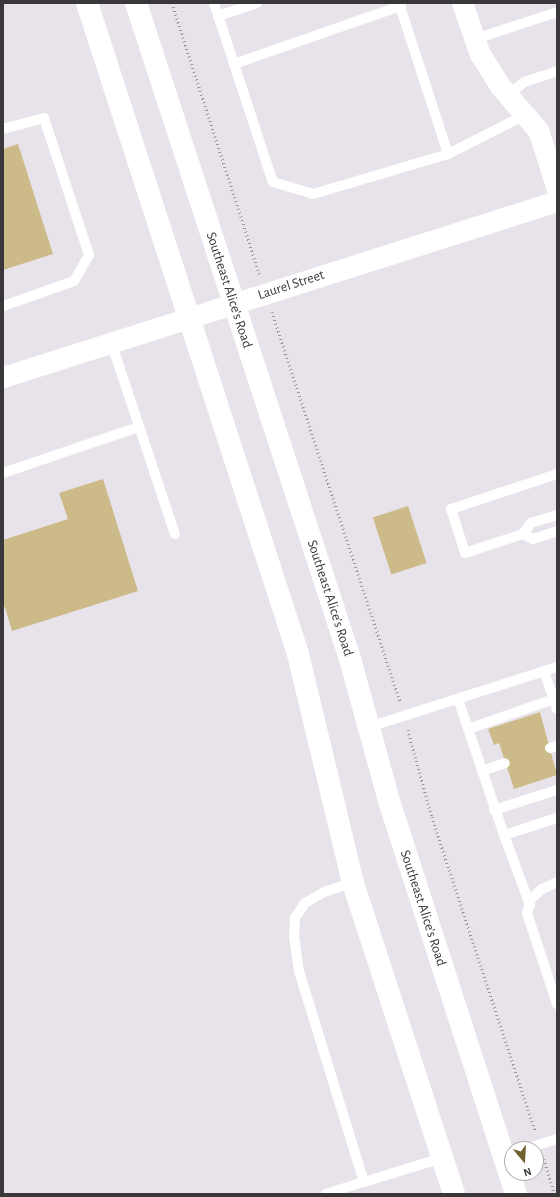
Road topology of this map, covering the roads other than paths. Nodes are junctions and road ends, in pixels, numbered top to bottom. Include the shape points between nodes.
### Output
1 (88, 3) edge
2 (136, 3) edge
3 (214, 3) edge
4 (257, 3) edge
5 (462, 3) edge
6 (400, 5) edge
7 (557, 12) edge
8 (218, 16) junction
9 (475, 39) junction
10 (234, 64) junction
11 (557, 71) edge
12 (508, 95) junction
13 (525, 115) junction
14 (3, 130) edge
15 (448, 154) junction
16 (557, 189) edge
17 (557, 201) edge
18 (233, 303) junction
19 (3, 306) edge
20 (190, 317) junction
21 (111, 342) junction
22 (3, 377) edge
23 (139, 427) junction
24 (3, 473) edge
25 (557, 474) edge
26 (557, 515) edge
27 (557, 531) edge
28 (174, 534) dead end
29 (523, 534) junction
30 (557, 666) edge
31 (544, 671) junction
32 (458, 699) junction
33 (556, 702) edge
34 (368, 727) junction
35 (468, 729) junction
36 (506, 763) dead end
37 (482, 771) junction
38 (557, 790) edge
39 (494, 810) junction
40 (557, 818) edge
41 (504, 835) junction
42 (557, 882) edge
43 (353, 883) junction
44 (530, 905) junction
45 (557, 1004) edge
46 (557, 1139) edge
47 (504, 1143) edge
48 (544, 1143) edge
49 (442, 1158) junction
50 (513, 1181) edge
51 (364, 1182) junction
52 (326, 1194) edge
53 (454, 1194) edge
54 (516, 1194) edge

1 - 20 main road
2 - 18 main road, Southeast Alice's Road
3 - 8 lane
4 - 8 lane
5 - 9 street
6 - 10 lane
6 - 15 lane
7 - 9 lane
8 - 10 lane
9 - 12 street via 480,54
10 - 15 lane via 273,182 313,194
11 - 12 lane via 524,82
12 - 13 street
13 - 15 lane
13 - 16 street via 538,130
14 - 19 lane via 44,118 89,255 74,282
17 - 18 street, Laurel Street
18 - 20 street, Laurel Street
18 - 34 main road, Southeast Alice's Road via 350,659
20 - 21 street, Laurel Street
20 - 43 main road via 298,654
21 - 22 street, Laurel Street
21 - 23 lane
23 - 24 lane
23 - 28 lane
25 - 29 lane via 451,509 465,553
26 - 29 lane via 531,523
27 - 29 lane via 533,539
30 - 31 lane
31 - 32 lane
31 - 33 lane
32 - 34 lane
32 - 35 lane
33 - 35 lane
34 - 47 main road, Southeast Alice's Road via 390,804
35 - 37 lane
36 - 37 lane
37 - 39 lane
38 - 39 lane
39 - 41 lane
40 - 41 lane
41 - 44 lane
42 - 44 lane via 542,889
43 - 49 main road
43 - 51 lane via 324,892 305,903 295,918 294,936 299,971
44 - 45 lane via 528,913
46 - 48 lane
49 - 51 lane
49 - 53 main road
50 - 54 main road, Southeast Alice's Road
51 - 52 lane

